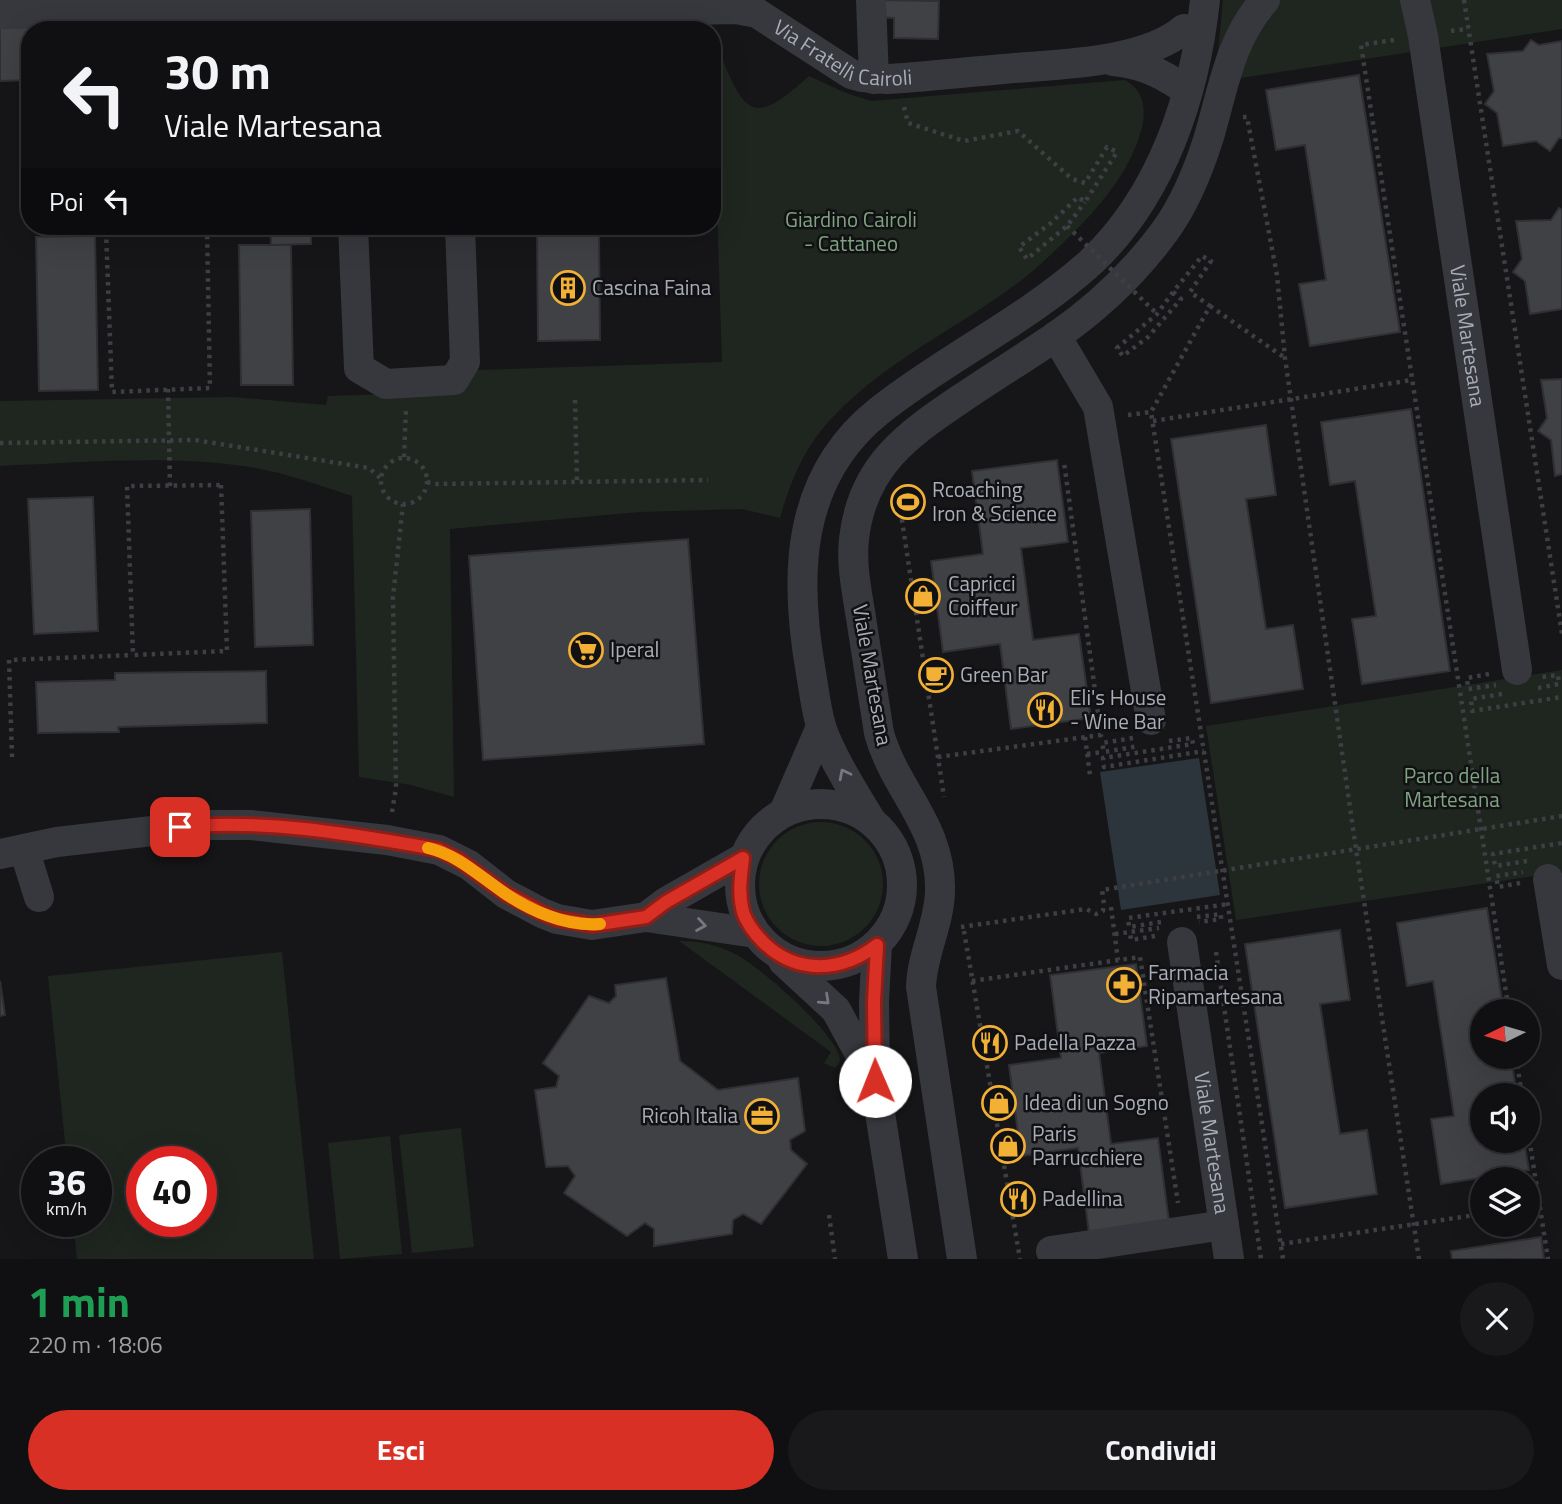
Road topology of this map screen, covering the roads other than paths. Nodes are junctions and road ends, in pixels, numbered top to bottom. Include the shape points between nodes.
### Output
1 (872, 0) edge
2 (1205, 0) edge
3 (1216, 0) edge
4 (1265, 0) edge
5 (1415, 0) edge
6 (343, 12) edge
7 (0, 14) edge
8 (1190, 19) edge
9 (442, 21) edge
10 (475, 21) edge
11 (1102, 60) junction
12 (886, 79) junction
13 (1180, 86) junction
14 (1178, 120) junction
15 (353, 235) edge
16 (460, 235) edge
17 (1056, 336) junction
18 (1517, 670) dead end
19 (1151, 720) dead end
20 (821, 727) junction
21 (784, 811) junction
22 (870, 820) junction
23 (12, 851) edge
24 (743, 858) junction
25 (1542, 869) road end
26 (39, 897) dead end
27 (646, 917) junction
28 (1182, 942) dead end
29 (765, 943) junction
30 (877, 945) junction
31 (1562, 965) edge
32 (875, 1081) junction
33 (1224, 1225) junction
34 (1051, 1251) dead end
35 (903, 1259) edge
36 (962, 1259) edge
37 (1229, 1259) edge

1 - 12 street
2 - 8 street
3 - 8 street
4 - 17 street, Viale Martesana via 1236,42 1197,170 1167,229 1138,265
5 - 18 street, Viale Martesana
6 - 7 street, Via Fratelli Cairoli
6 - 9 street, Via Fratelli Cairoli
8 - 11 street, Via Fratelli Cairoli via 1172,39
8 - 13 street
8 - 14 street via 1194,70
10 - 12 street, Via Fratelli Cairoli via 736,9 757,13 845,71
11 - 12 street, Via Fratelli Cairoli
11 - 13 street, Via Fratelli Cairoli via 1144,66
13 - 14 street
14 - 20 street via 1151,183 1090,262 878,412 832,462 811,514 802,572 805,638
15 - 16 street via 359,368 386,384 454,380 465,362
17 - 19 street via 1098,407
17 - 36 street, Viale Martesana via 901,442 872,481 854,538 854,569 878,733 929,832 937,862 938,913 921,987
20 - 21 street
22 -> 20 street
21 - 22 street via 823,803
21 - 24 street via 759,831
22 - 30 street via 900,858 902,876 897,914
23 - 26 street
23 - 27 street via 130,832 251,825 424,847 469,865 506,894 557,919 593,925
24 - 27 street
24 - 29 street via 739,887 744,912
25 - 31 street
27 -> 29 street
28 - 33 street, Viale Martesana
29 - 30 street via 801,965 817,967 841,965
29 -> 32 street via 836,1010
30 - 32 street
32 - 35 street
33 - 34 street
33 - 37 street, Viale Martesana

